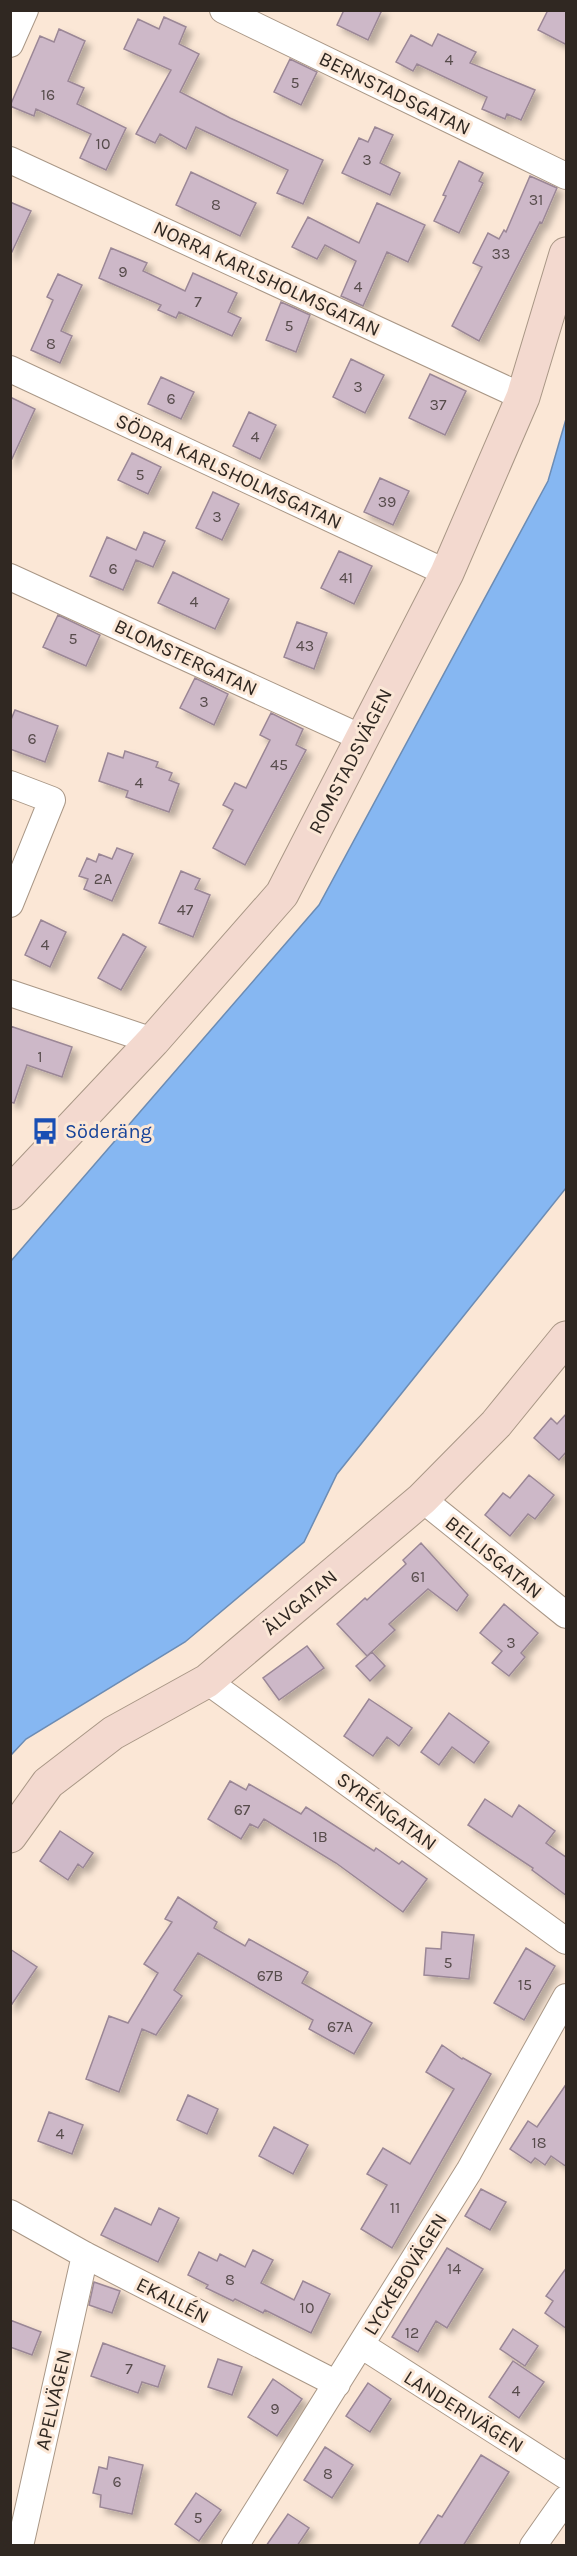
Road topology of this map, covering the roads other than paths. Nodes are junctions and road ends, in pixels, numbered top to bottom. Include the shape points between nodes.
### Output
1 (25, 10) edge
2 (223, 10) edge
3 (10, 44) edge
4 (10, 160) edge
5 (567, 176) edge
6 (567, 254) edge
7 (10, 369) edge
8 (524, 396) junction
9 (447, 573) junction
10 (10, 577) edge
11 (362, 738) junction
12 (10, 784) edge
13 (10, 904) edge
14 (10, 993) edge
15 (153, 1041) junction
16 (10, 1193) edge
17 (567, 1338) edge
18 (422, 1499) junction
19 (567, 1615) edge
20 (207, 1681) junction
21 (10, 1836) edge
22 (567, 1941) edge
23 (567, 1997) edge
24 (10, 2213) edge
25 (86, 2255) junction
26 (361, 2345) junction
27 (338, 2384) junction
28 (567, 2476) edge
29 (567, 2499) edge
30 (20, 2546) edge
31 (235, 2546) edge
32 (533, 2546) edge

1 - 3 street
2 - 5 street, BERNSTADSGATAN
4 - 8 street, NORRA KARLSHOLMSGATAN
6 - 8 street, ROMSTADSVÄGEN
7 - 9 street, SÖDRA KARLSHOLMSGATAN
8 - 9 street, ROMSTADSVÄGEN
9 - 11 street, ROMSTADSVÄGEN
10 - 11 street, BLOMSTERGATAN
11 - 15 street, ROMSTADSVÄGEN via 282,894
12 - 13 street via 52,800
14 - 15 street
15 - 16 street, ROMSTADSVÄGEN
17 - 18 street, ÄLVGATAN via 496,1424
18 - 19 street, BELLISGATAN
18 - 20 street, ÄLVGATAN
20 - 21 street, ÄLVGATAN via 113,1733 48,1783
20 - 22 street, SYRÉNGATAN
23 - 26 street, LYCKEBOVÄGEN via 469,2171
24 - 25 street, EKALLÉN
25 - 27 street, EKALLÉN
25 - 30 street, APELVÄGEN
26 - 27 street, LYCKEBOVÄGEN
26 - 28 street, LANDERIVÄGEN
27 - 31 street, LYCKEBOVÄGEN
29 - 32 street

